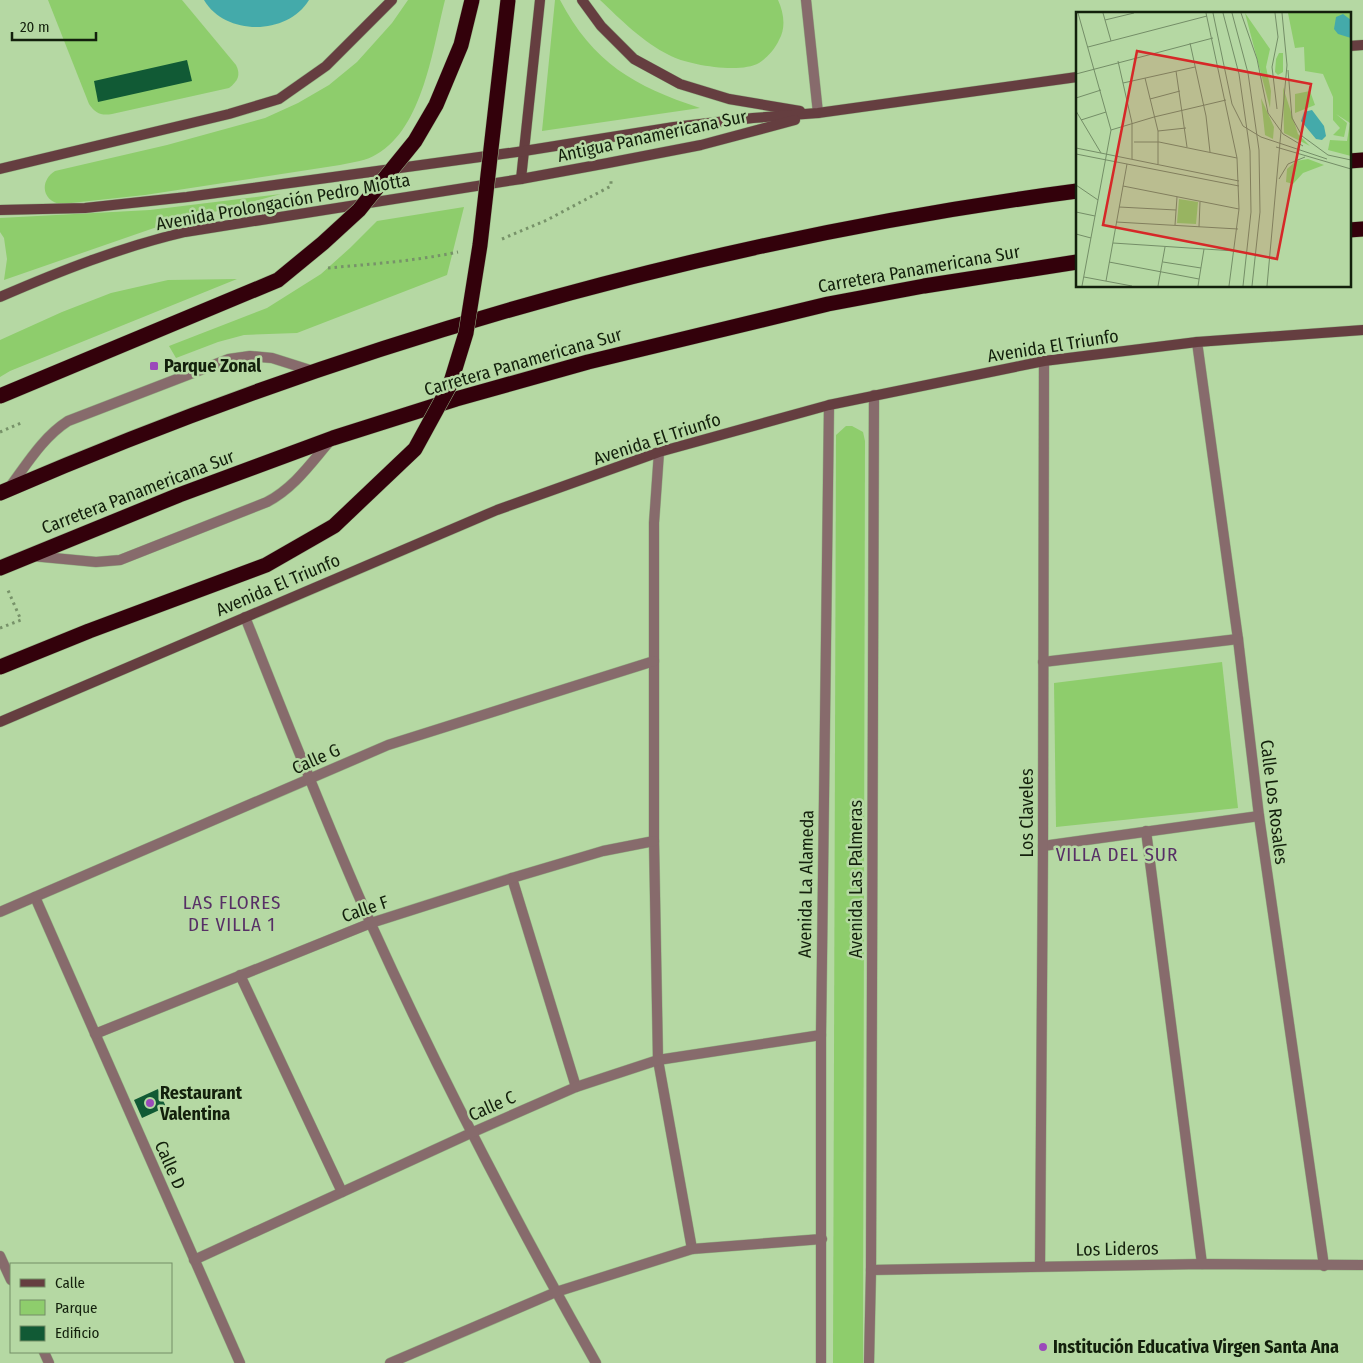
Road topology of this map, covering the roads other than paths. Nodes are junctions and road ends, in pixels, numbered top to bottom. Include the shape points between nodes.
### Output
1 (392, 0) edge
2 (472, 0) edge
3 (508, 0) edge
4 (540, 0) edge
5 (582, 0) edge
6 (806, 0) edge
7 (1363, 45) edge
8 (1350, 46) edge
9 (1076, 77) edge
10 (818, 114) junction
11 (524, 150) junction
12 (1363, 160) edge
13 (1350, 161) edge
14 (0, 169) edge
15 (521, 179) junction
16 (1076, 191) edge
17 (0, 210) edge
18 (1363, 229) edge
19 (1350, 230) edge
20 (1076, 262) edge
21 (0, 297) edge
22 (1363, 330) edge
23 (1197, 342) junction
24 (1044, 361) junction
25 (313, 371) junction
26 (874, 395) junction
27 (0, 396) edge
28 (829, 404) junction
29 (333, 438) junction
30 (659, 452) junction
31 (4, 492) edge
32 (28, 555) junction
33 (0, 568) edge
34 (245, 617) junction
35 (1238, 639) junction
36 (654, 661) junction
37 (1043, 662) junction
38 (0, 667) edge
39 (0, 722) edge
40 (310, 780) junction
41 (1259, 816) junction
42 (1146, 831) junction
43 (654, 841) junction
44 (1043, 846) junction
45 (512, 878) junction
46 (34, 897) junction
47 (0, 912) edge
48 (371, 923) junction
49 (240, 974) junction
50 (95, 1034) junction
51 (821, 1035) junction
52 (658, 1060) junction
53 (576, 1087) junction
54 (471, 1133) junction
55 (342, 1192) junction
56 (822, 1239) junction
57 (692, 1249) junction
58 (0, 1256) edge
59 (194, 1260) junction
60 (1202, 1264) junction
61 (1363, 1265) edge
62 (1040, 1266) junction
63 (1324, 1266) junction
64 (871, 1270) junction
65 (10, 1278) edge
66 (556, 1292) junction
67 (240, 1363) edge
68 (390, 1363) edge
69 (596, 1363) edge
70 (821, 1363) edge
71 (868, 1363) edge

1 - 14 main road via 326,66 279,98 229,114
2 - 27 highway, bridge via 461,45 436,105 419,134 359,210 323,243 278,280
3 - 38 highway, bridge via 480,245 466,333 450,385 415,449 334,526 266,564
4 - 11 main road
5 - 10 main road via 601,26 634,59 680,84 728,100
6 - 10 street
7 - 8 main road
9 - 10 main road, Antigua Panamericana Sur
10 - 11 main road, Antigua Panamericana Sur via 674,127
10 - 15 main road, Antigua Panamericana Sur via 701,146
11 - 15 main road
11 - 17 main road, Avenida Prolongación Pedro Miotta via 178,198 85,208
12 - 13 highway
15 - 21 main road, Avenida Prolongación Pedro Miotta via 177,234 136,245
16 - 25 highway via 910,216 724,255 438,331
18 - 19 highway
20 - 29 highway, Carretera Panamericana Sur via 905,289 751,322 588,362
22 - 23 main road, Avenida El Triunfo
23 - 24 main road, Avenida El Triunfo
23 - 35 street, Calle Los Rosales
24 - 26 main road, Avenida El Triunfo
24 - 37 street, Los Claveles
25 - 31 highway via 155,430
25 - 31 street via 266,357 229,359 68,421 46,440
26 - 28 main road, Avenida El Triunfo
26 - 64 street, Avenida Las Palmeras
28 - 30 main road, Avenida El Triunfo
28 - 51 street, Avenida La Alameda
29 - 32 highway, Carretera Panamericana Sur
29 - 32 street via 278,497 120,560 80,561
30 - 34 main road, Avenida El Triunfo via 498,510
30 - 36 street via 654,523
32 - 33 highway, Carretera Panamericana Sur
34 - 39 main road, Avenida El Triunfo
34 - 40 street
35 - 37 street
35 - 41 street, Calle Los Rosales
36 - 40 street, Calle G via 388,745
36 - 43 street
37 - 44 street, Los Claveles
40 - 46 street, Calle G
40 - 48 street
41 - 42 street
41 - 63 street, Calle Los Rosales
42 - 44 street
42 - 60 street
43 - 45 street, Calle F via 603,851
43 - 52 street
44 - 62 street, Los Claveles
45 - 48 street, Calle F
45 - 53 street
46 - 47 street, Calle G
46 - 50 street, Calle D
48 - 49 street, Calle F
48 - 54 street
49 - 50 street, Calle F
49 - 55 street
50 - 59 street, Calle D
51 - 52 street, Calle C
51 - 56 street, Avenida La Alameda
52 - 53 street, Calle C
52 - 57 street
53 - 54 street, Calle C
54 - 55 street, Calle C
54 - 66 street
55 - 59 street, Calle C
56 - 57 street
56 - 70 street, Avenida La Alameda
57 - 66 street
58 - 65 street
59 - 67 street, Calle D
60 - 62 street, Los Lideros
60 - 63 street, Los Lideros
61 - 63 street, Los Lideros
62 - 64 street, Los Lideros
64 - 71 street, Avenida Las Palmeras
66 - 68 street
66 - 69 street

